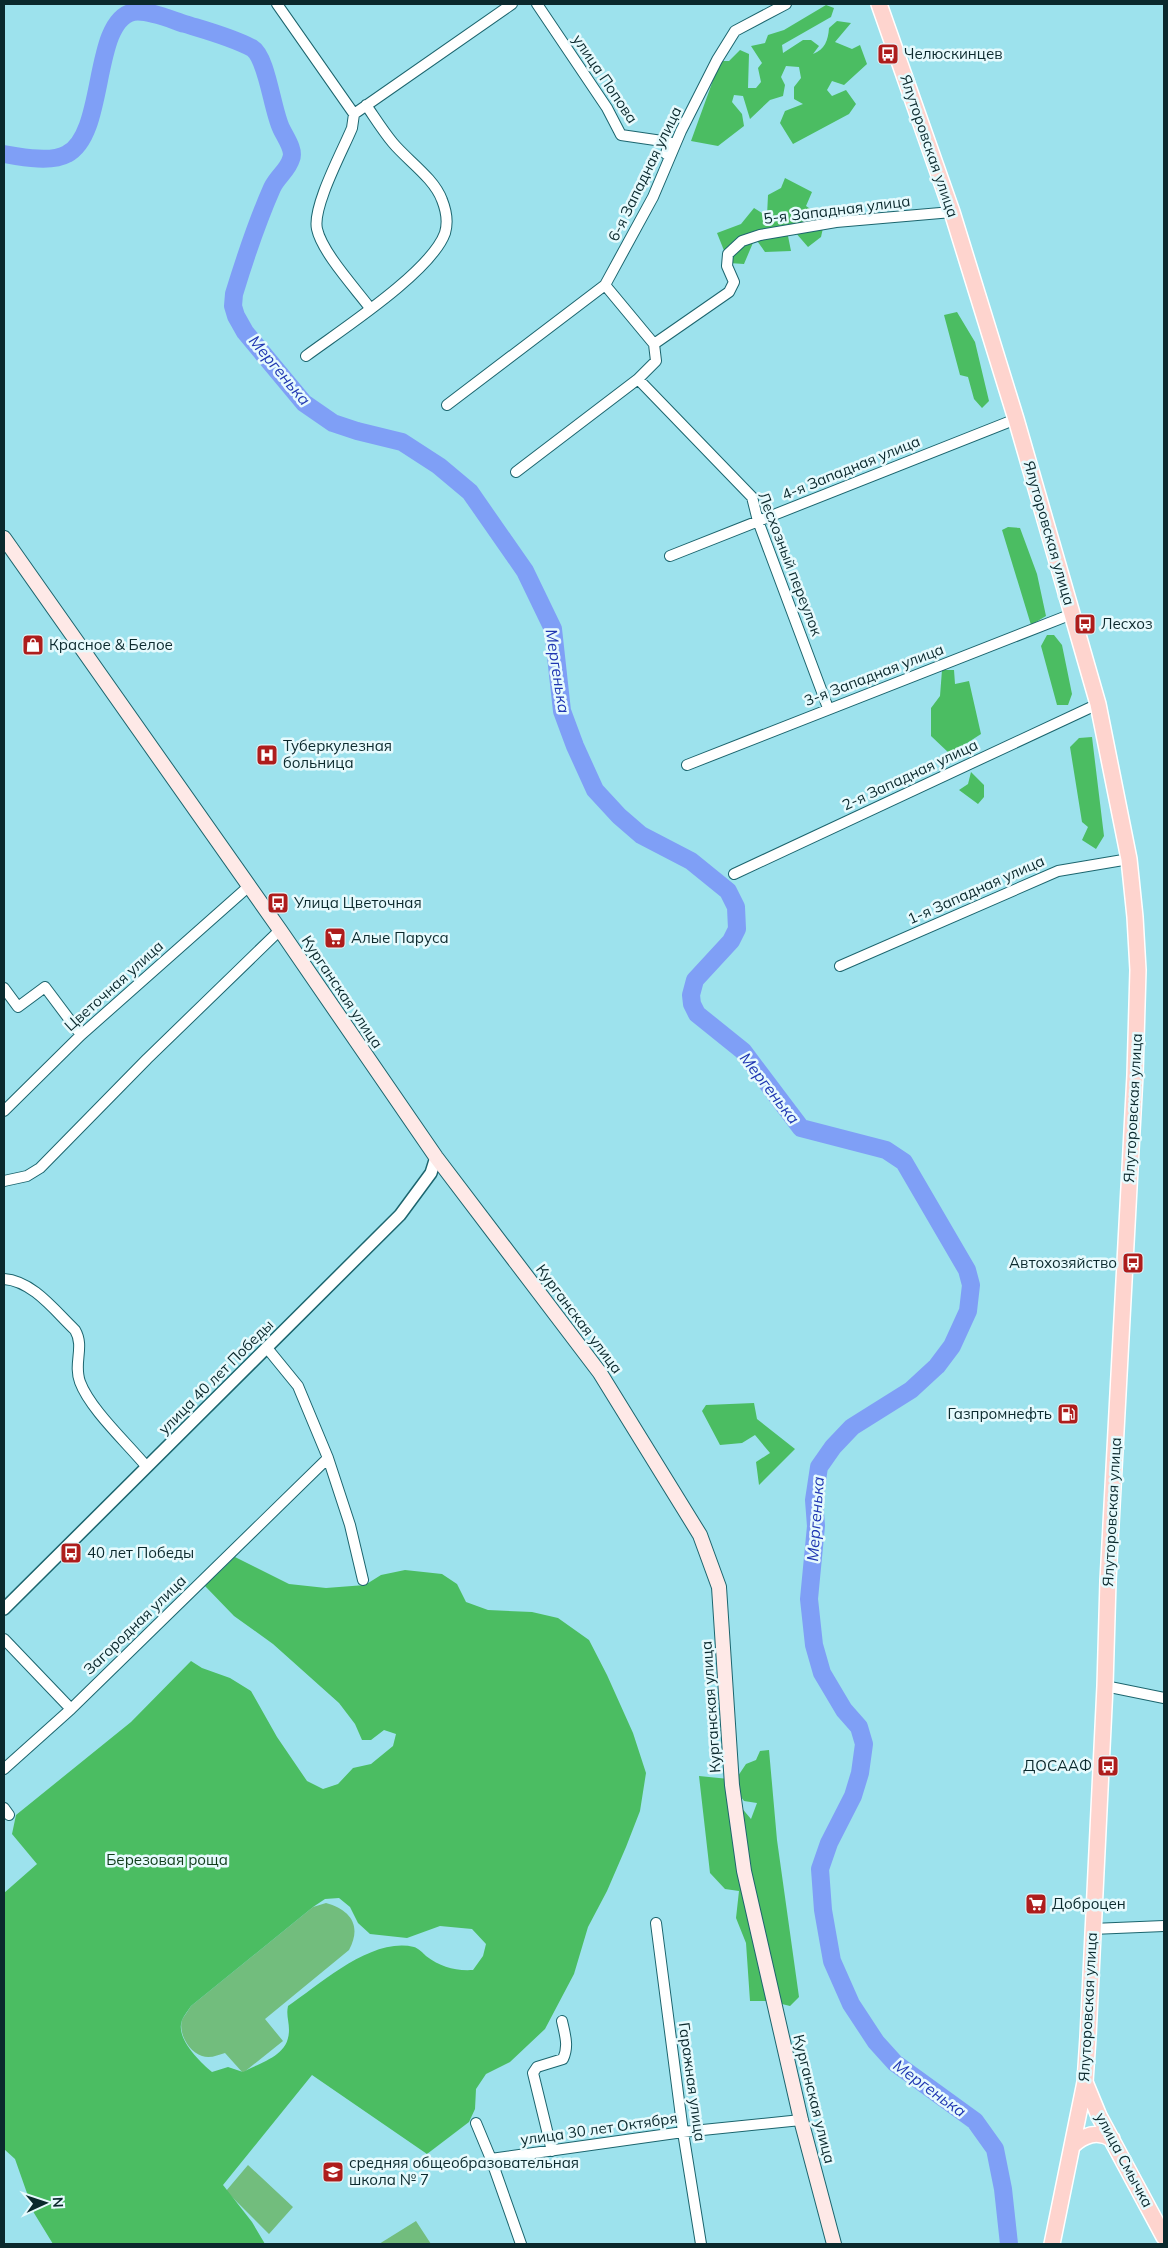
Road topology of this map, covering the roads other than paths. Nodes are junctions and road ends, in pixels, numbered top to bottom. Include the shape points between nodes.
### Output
1 (278, 4) edge
2 (512, 4) edge
3 (537, 4) edge
4 (786, 4) edge
5 (879, 4) edge
6 (366, 105) junction
7 (354, 114) junction
8 (653, 197) junction
9 (952, 212) junction
10 (605, 285) junction
11 (370, 308) junction
12 (654, 344) junction
13 (306, 356) dead end
14 (638, 379) junction
15 (447, 405) dead end
16 (1016, 419) junction
17 (516, 472) dead end
18 (758, 520) junction
19 (5, 542) edge
20 (670, 556) dead end
21 (1072, 614) junction
22 (1098, 704) junction
23 (828, 708) junction
24 (687, 765) dead end
25 (1129, 859) junction
26 (734, 874) dead end
27 (248, 887) junction
28 (280, 930) junction
29 (840, 966) dead end
30 (4, 988) edge
31 (81, 1035) junction
32 (4, 1111) edge
33 (436, 1157) junction
34 (4, 1181) edge
35 (4, 1279) edge
36 (266, 1348) junction
37 (328, 1458) junction
38 (146, 1466) junction
39 (363, 1580) dead end
40 (4, 1609) edge
41 (4, 1639) edge
42 (1105, 1686) junction
43 (1164, 1698) edge
44 (71, 1709) junction
45 (4, 1769) edge
46 (656, 1923) dead end
47 (1164, 1926) edge
48 (1092, 1929) junction
49 (562, 2021) dead end
50 (1085, 2082) junction
51 (801, 2120) junction
52 (476, 2123) dead end
53 (683, 2132) junction
54 (1112, 2139) junction
55 (1072, 2146) junction
56 (552, 2150) junction
57 (491, 2159) junction
58 (1164, 2237) edge
59 (521, 2244) edge
60 (701, 2244) edge
61 (834, 2244) edge
62 (1052, 2244) edge

1 - 7 street
2 - 6 street
3 - 8 street, улица Попова via 607,108 621,135 669,142
4 - 8 street, 6-я Западная улица via 735,31 681,131
5 - 9 main road, Ялуторовская улица
6 - 7 street
6 - 11 street via 391,141 442,198 446,217 445,233 434,253 408,279
7 - 11 street via 352,128 318,210 316,228 324,246
8 - 10 street, 6-я Западная улица
9 - 12 street, 5-я Западная улица via 836,222 742,240 728,254 727,266 734,282 730,292
9 - 16 main road, Ялуторовская улица
10 - 12 street
10 - 15 street, 6-я Западная улица
11 - 13 street
12 - 14 street via 656,361
14 - 17 street
14 - 18 street, Лесхозный переулок via 752,497
16 - 18 street, 4-я Западная улица
16 - 21 main road, Ялуторовская улица
18 - 20 street, 4-я Западная улица
18 - 23 street, Лесхозный переулок
19 - 27 main road, Курганская улица
21 - 22 main road, Ялуторовская улица
21 - 23 street, 3-я Западная улица
22 - 25 main road, Ялуторовская улица
22 - 26 street, 2-я Западная улица
23 - 24 street, 3-я Западная улица
25 - 29 street, 1-я Западная улица via 1058,871
25 - 42 main road, Ялуторовская улица via 1136,918 1137,1022
27 - 28 main road, Курганская улица
27 - 31 street, Цветочная улица
28 - 33 main road, Курганская улица
28 - 34 street via 40,1168 27,1176
30 - 31 street via 18,1006 45,987
31 - 32 street, Цветочная улица
33 - 36 street, улица 40 лет Победы via 431,1173 400,1214
33 - 51 main road, Курганская улица via 600,1373 700,1535 719,1587 732,1785 744,1872
35 - 38 street via 31,1289 75,1330 80,1338 76,1371 89,1401
36 - 37 street via 298,1386
36 - 38 street, улица 40 лет Победы
37 - 39 street via 350,1525
37 - 44 street, Загородная улица
38 - 40 street, улица 40 лет Победы
41 - 44 street
42 - 43 street
42 - 48 main road, Ялуторовская улица
44 - 45 street, Загородная улица
46 - 53 street, Гаражная улица
47 - 48 street
48 - 50 main road, Ялуторовская улица
49 - 56 street via 566,2052 562,2059 537,2067 533,2073
50 - 54 main road, улица Смычка
50 - 55 main road, Ялуторовская улица
51 - 53 street, улица 30 лет Октября
51 - 61 main road, Курганская улица
52 - 57 street
53 - 56 street, улица 30 лет Октября
53 - 60 street, Гаражная улица
54 - 55 main road via 1095,2134
54 - 58 main road, улица Смычка
55 - 62 main road, Ялуторовская улица
56 - 57 street, улица 30 лет Октября
57 - 59 street

